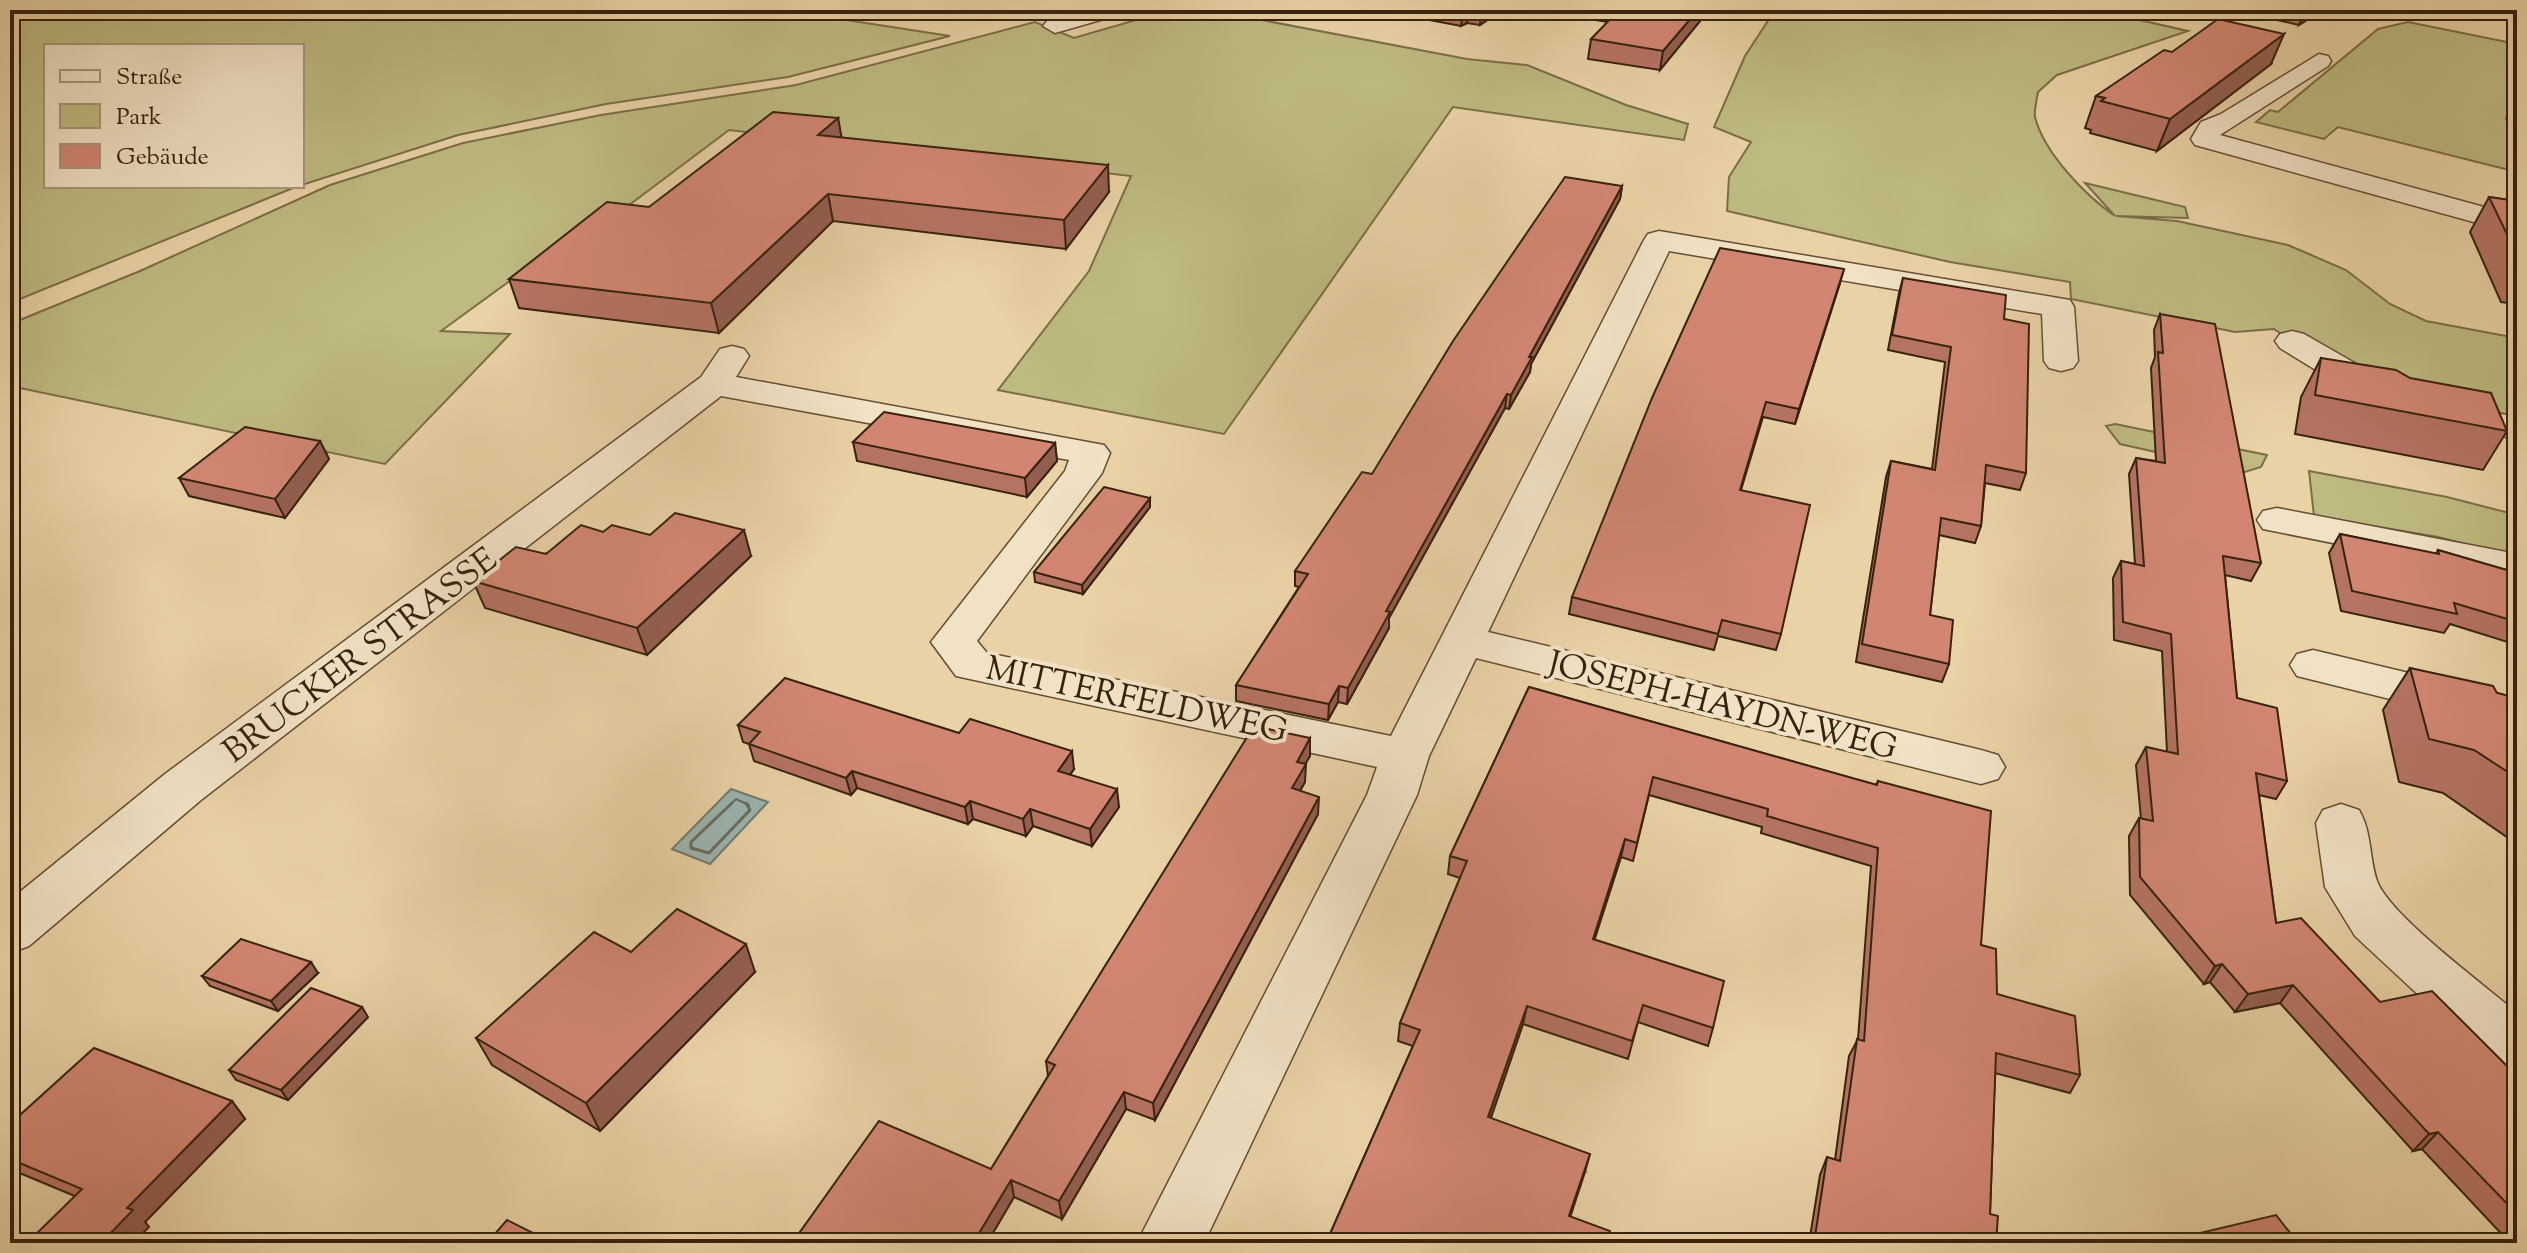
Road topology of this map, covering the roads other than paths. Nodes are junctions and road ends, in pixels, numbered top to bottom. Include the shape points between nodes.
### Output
1 (1110, 10) edge
2 (1055, 26) dead end
3 (2319, 61) dead end
4 (2517, 225) edge
5 (2292, 341) dead end
6 (2061, 361) dead end
7 (723, 370) joint
8 (2517, 428) edge
9 (2277, 520) dead end
10 (2517, 567) edge
11 (1464, 641) junction
12 (2313, 665) dead end
13 (2517, 720) edge
14 (1405, 756) junction
15 (1981, 767) dead end
16 (2341, 823) dead end
17 (10, 931) edge
18 (2517, 1049) edge
19 (1170, 1243) edge

1 - 2 street
3 - 4 street via 2210,128 2205,139
5 - 8 street via 2409,408
6 - 11 street via 2058,307 1659,240
7 - 14 street, MITTERFELDWEG via 1091,453 1083,473 953,642 972,665
7 - 17 street, BRUCKER STRASSE via 183,787
9 - 10 street
11 - 14 street
11 - 15 street, JOSEPH-HAYDN-WEG
12 - 13 street via 2502,711
14 - 19 street via 1392,795
16 - 18 street via 2352,887 2374,921

